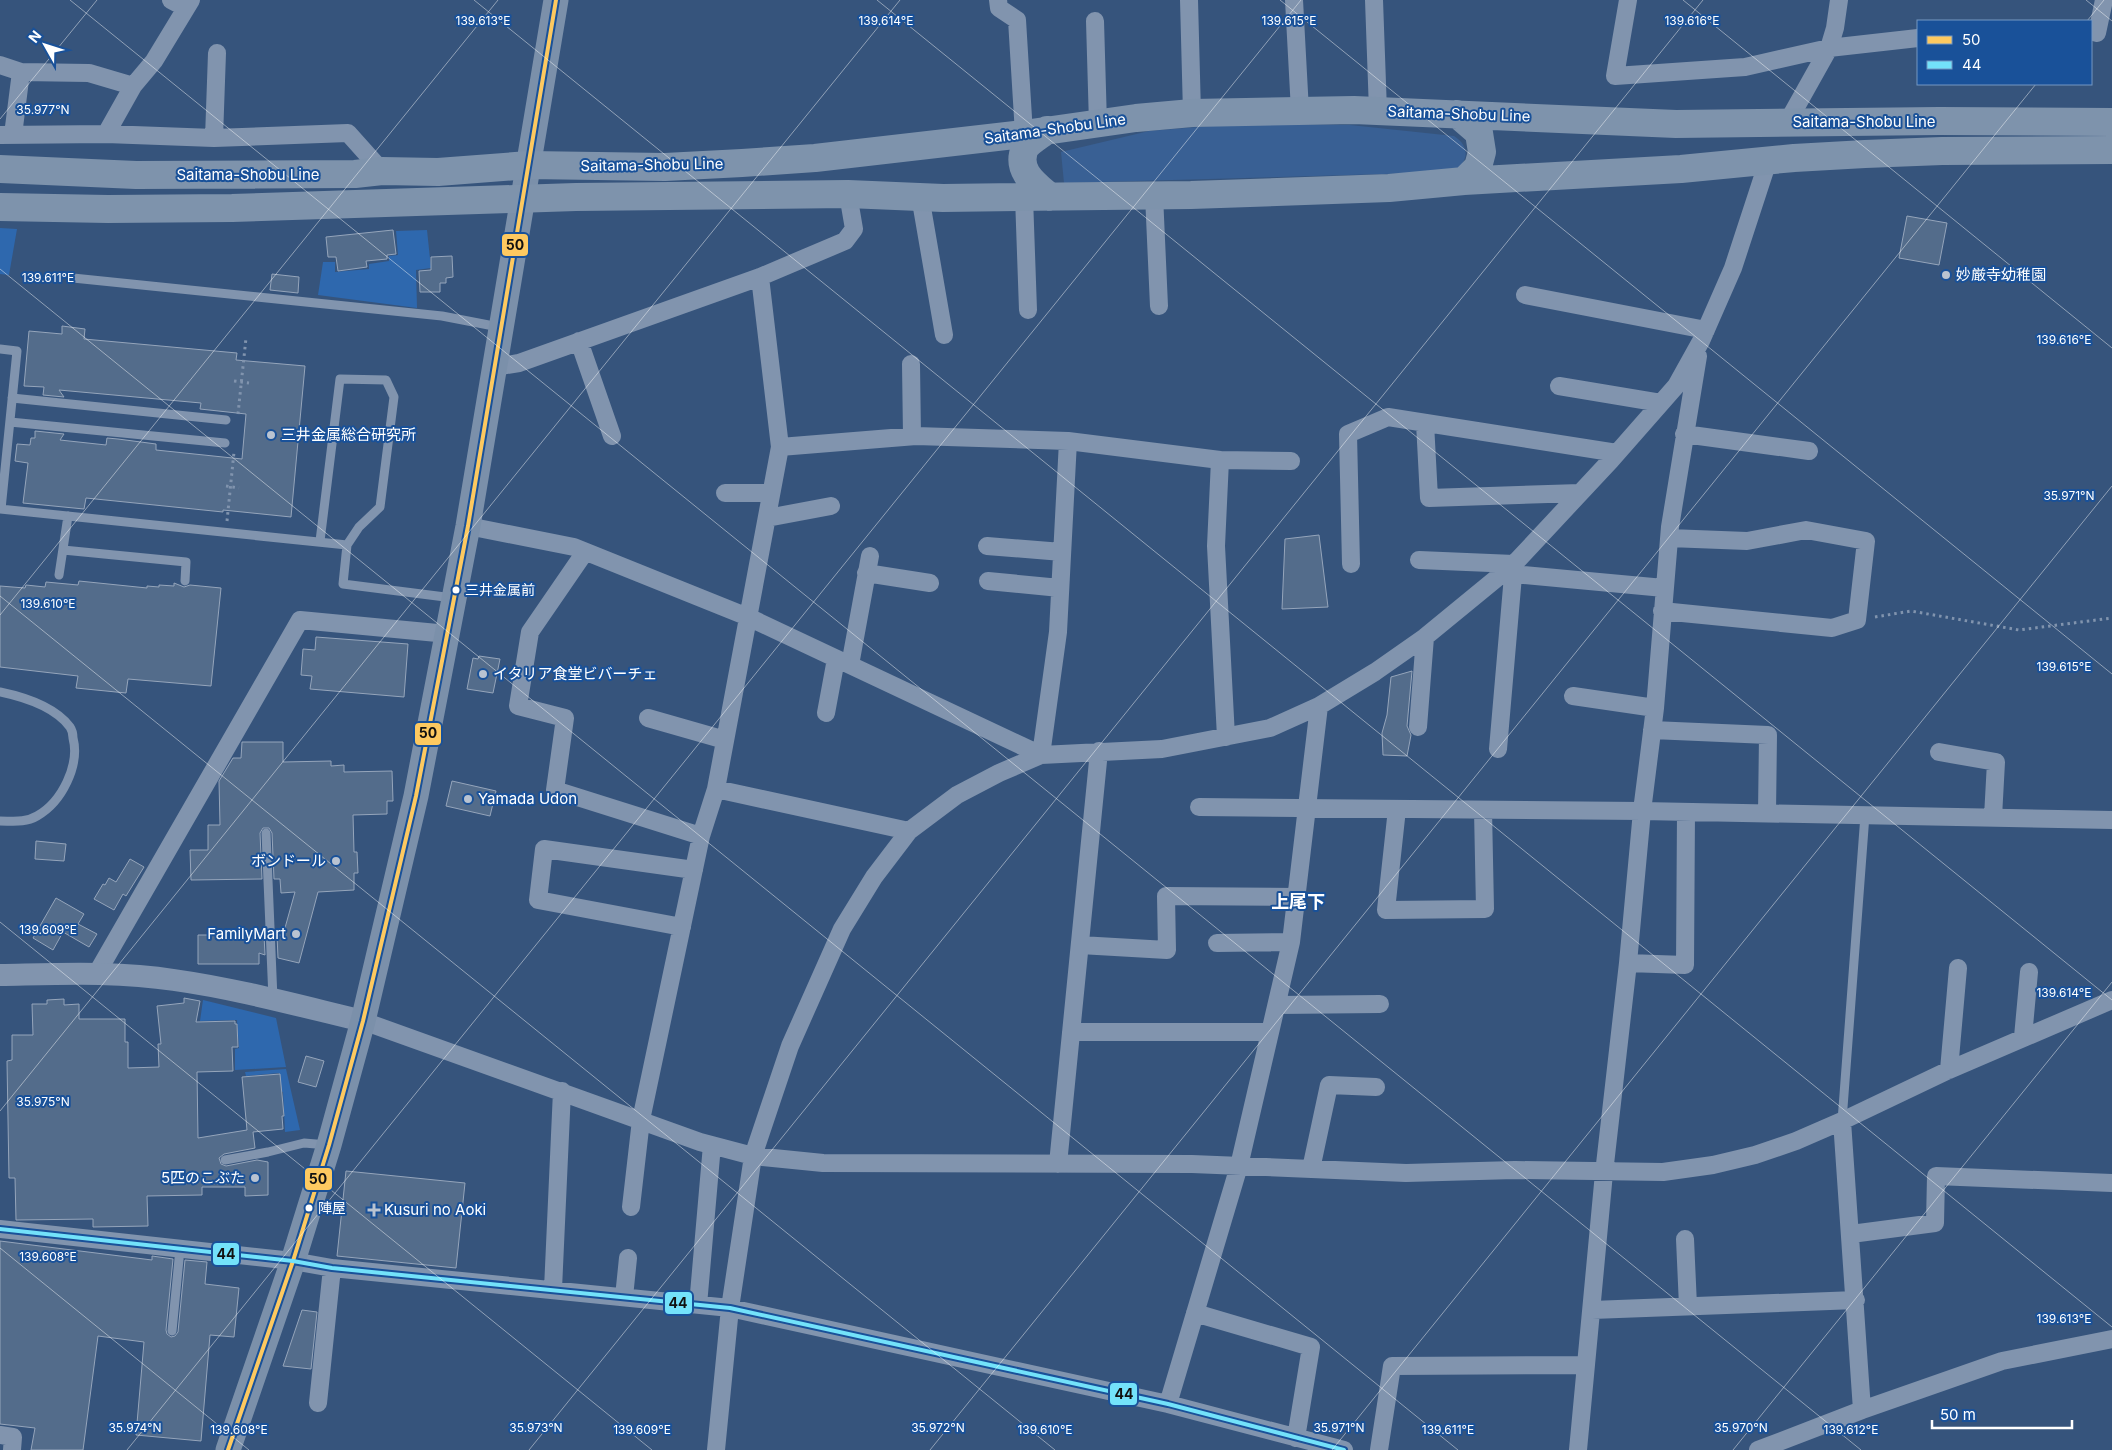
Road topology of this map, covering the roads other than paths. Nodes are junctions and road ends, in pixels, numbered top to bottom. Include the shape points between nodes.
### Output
1 (556, 0) edge
2 (998, 0) edge
3 (1189, 0) edge
4 (1294, 0) edge
5 (1374, 0) edge
6 (1628, 0) edge
7 (1839, 0) edge
8 (2104, 0) edge
9 (183, 3) edge
10 (1095, 21) dead end
11 (2100, 33) edge
12 (1917, 38) edge
13 (1829, 48) junction
14 (217, 52) dead end
15 (0, 64) edge
16 (21, 72) junction
17 (133, 86) junction
18 (1300, 111) junction
19 (1378, 111) junction
20 (1192, 114) junction
21 (1458, 114) junction
22 (2112, 122) edge
23 (1787, 123) junction
24 (1098, 124) junction
25 (1035, 132) junction
26 (106, 134) junction
27 (6, 135) edge
28 (214, 138) junction
29 (2112, 150) edge
30 (1768, 161) junction
31 (529, 165) junction
32 (0, 170) edge
33 (35, 172) junction
34 (382, 172) junction
35 (71, 173) junction
36 (1464, 181) junction
37 (848, 194) junction
38 (920, 196) junction
39 (1154, 196) junction
40 (1037, 197) junction
41 (522, 198) junction
42 (0, 207) edge
43 (35, 208) junction
44 (72, 208) junction
45 (760, 277) junction
46 (73, 278) dead end
47 (1525, 295) dead end
48 (1158, 306) dead end
49 (1028, 310) dead end
50 (501, 328) junction
51 (944, 335) dead end
52 (1704, 336) junction
53 (579, 341) junction
54 (0, 349) edge
55 (911, 364) dead end
56 (495, 367) junction
57 (1559, 386) dead end
58 (12, 398) junction
59 (1661, 403) junction
60 (226, 420) dead end
61 (10, 422) junction
62 (1424, 424) junction
63 (1684, 434) junction
64 (612, 436) dead end
65 (912, 436) junction
66 (1068, 441) junction
67 (225, 443) dead end
68 (780, 446) junction
69 (1809, 451) dead end
70 (1617, 453) junction
71 (1220, 460) junction
72 (1291, 461) dead end
73 (726, 493) dead end
74 (771, 493) junction
75 (1580, 493) junction
76 (832, 506) dead end
77 (1, 509) edge
78 (68, 516) junction
79 (767, 518) junction
80 (468, 526) junction
81 (1669, 538) junction
82 (320, 541) junction
83 (347, 544) junction
84 (987, 546) dead end
85 (63, 550) junction
86 (585, 552) junction
87 (1062, 552) junction
88 (1419, 560) dead end
89 (1351, 564) dead end
90 (1514, 569) junction
91 (59, 575) dead end
92 (185, 581) dead end
93 (988, 581) dead end
94 (930, 583) dead end
95 (1060, 588) junction
96 (1664, 588) junction
97 (455, 598) junction
98 (1662, 611) junction
99 (748, 617) junction
100 (448, 634) junction
101 (1424, 637) junction
102 (843, 662) junction
103 (0, 692) edge
104 (1573, 696) dead end
105 (1319, 706) junction
106 (1655, 708) junction
107 (826, 713) dead end
108 (648, 718) dead end
109 (1418, 727) dead end
110 (1652, 730) junction
111 (1226, 737) junction
112 (725, 740) junction
113 (1498, 749) dead end
114 (1099, 751) junction
115 (1939, 752) dead end
116 (1041, 755) junction
117 (716, 789) junction
118 (1199, 808) dead end
119 (1308, 809) junction
120 (1397, 810) junction
121 (1483, 810) junction
122 (1642, 811) junction
123 (1686, 812) junction
124 (1768, 813) junction
125 (1865, 815) junction
126 (1993, 817) junction
127 (2112, 820) edge
128 (0, 821) edge
129 (909, 831) junction
130 (266, 833) dead end
131 (702, 836) junction
132 (694, 870) junction
133 (1297, 897) junction
134 (682, 927) junction
135 (1291, 942) junction
136 (1216, 943) dead end
137 (1080, 946) junction
138 (1628, 963) junction
139 (1958, 968) dead end
140 (2029, 972) dead end
141 (96, 974) junction
142 (0, 975) edge
143 (272, 999) junction
144 (2112, 1000) edge
145 (1277, 1004) junction
146 (1380, 1004) dead end
147 (363, 1021) junction
148 (1071, 1032) junction
149 (1270, 1032) junction
150 (2024, 1037) junction
151 (1949, 1070) junction
152 (1376, 1087) dead end
153 (562, 1091) junction
154 (641, 1120) junction
155 (1842, 1121) junction
156 (329, 1145) junction
157 (712, 1145) junction
158 (754, 1156) junction
159 (225, 1160) dead end
160 (1058, 1164) junction
161 (1239, 1166) junction
162 (1311, 1169) junction
163 (1604, 1173) junction
164 (2112, 1183) edge
165 (631, 1207) dead end
166 (0, 1229) edge
167 (1851, 1234) junction
168 (1685, 1239) dead end
169 (180, 1249) junction
170 (628, 1258) dead end
171 (293, 1262) junction
172 (332, 1268) junction
173 (553, 1289) junction
174 (624, 1297) junction
175 (1856, 1300) junction
176 (698, 1305) junction
177 (1688, 1306) junction
178 (730, 1308) junction
179 (1592, 1310) junction
180 (1195, 1313) junction
181 (172, 1331) dead end
182 (2112, 1339) edge
183 (1586, 1365) junction
184 (318, 1403) dead end
185 (1168, 1404) junction
186 (1862, 1410) junction
187 (0, 1435) edge
188 (1296, 1438) junction
189 (12, 1450) edge
190 (228, 1450) edge
191 (716, 1450) edge
192 (1344, 1450) edge
193 (1379, 1450) edge
194 (1578, 1450) edge
195 (1758, 1450) edge

1 - 31 main road
2 - 25 street via 999,8 1017,20
3 - 20 street
4 - 18 street
5 - 19 street
6 - 13 street via 1615,76 1745,67
7 - 13 street
8 - 11 street
9 - 17 street via 154,61
10 - 24 street
12 - 13 street
13 - 23 street
14 - 28 street
15 - 16 street
16 - 17 street via 89,73
16 - 27 street
17 - 26 street
18 - 19 main road, Saitama-Shobu Line
18 - 20 main road, Saitama-Shobu Line
19 - 21 main road, Saitama-Shobu Line
20 - 24 main road, Saitama-Shobu Line
21 - 23 main road, Saitama-Shobu Line via 1676,124
21 - 36 main road via 1479,133 1482,152 1478,167
22 - 23 main road, Saitama-Shobu Line
24 - 25 main road, Saitama-Shobu Line
25 - 31 main road, Saitama-Shobu Line via 815,158 742,163 665,167
25 - 40 main road via 1023,157 1028,179
26 - 27 street
26 - 28 street
28 - 34 street via 348,133
29 - 30 main road, Saitama-Shobu Line via 1942,151
30 - 36 main road, Saitama-Shobu Line
30 - 52 street via 1733,268
31 - 34 main road, Saitama-Shobu Line via 438,172
31 - 41 main road
32 - 33 main road, Saitama-Shobu Line
33 - 35 main road, Saitama-Shobu Line
33 - 43 main road via 46,179 51,188 49,198
34 - 35 main road, Saitama-Shobu Line
35 - 44 main road via 61,190
36 - 39 main road, Saitama-Shobu Line via 1389,188
37 - 38 main road, Saitama-Shobu Line
37 - 41 main road, Saitama-Shobu Line
37 - 45 street via 854,229 845,241
38 - 40 main road, Saitama-Shobu Line
38 - 51 street
39 - 40 main road, Saitama-Shobu Line
39 - 48 street
40 - 49 street
41 - 44 main road, Saitama-Shobu Line via 312,206
41 - 50 main road
42 - 43 main road, Saitama-Shobu Line
43 - 44 main road, Saitama-Shobu Line
45 - 53 street
45 - 68 street
46 - 50 lane via 442,316
47 - 52 street
50 - 56 main road
52 - 59 street via 1676,386
52 - 63 street
53 - 56 street via 519,363
53 - 64 street
54 - 58 lane via 17,351
55 - 65 street
56 - 80 main road
57 - 59 street
58 - 60 lane
58 - 61 lane
59 - 70 street
61 - 67 lane
61 - 77 lane
62 - 70 street
62 - 75 street via 1429,498
62 - 89 street via 1388,417 1348,434
63 - 69 street
63 - 81 street
65 - 66 street
65 - 68 street
66 - 71 street
66 - 87 street
68 - 74 street
70 - 75 street
71 - 72 street
71 - 111 street via 1216,546
73 - 74 street
74 - 79 street
75 - 90 street
76 - 79 street
77 - 78 lane
78 - 82 lane
78 - 85 lane
79 - 99 street
80 - 86 street
80 - 97 main road
81 - 96 street
81 - 98 street via 1747,541 1806,530 1866,541 1857,620 1832,628
82 - 83 lane
82 - 83 lane via 340,379 386,380 394,397 380,508 358,527
83 - 97 lane via 343,584
84 - 87 street
85 - 91 lane
85 - 92 lane via 186,562
86 - 99 street
86 - 131 street via 530,632 518,706 566,718 555,790
87 - 95 street
88 - 90 street
90 - 96 street
90 - 101 street
90 - 113 street
93 - 95 street
94 - 102 street via 868,564
95 - 116 street via 1058,632
96 - 98 street
97 - 100 main road
98 - 106 street
99 - 102 street
99 - 112 street
100 - 141 street via 300,620
100 - 147 main road via 416,796
101 - 105 street
101 - 109 street
102 - 107 street
102 - 116 street
103 - 128 lane via 45,706 71,728 76,751 69,779 55,801 37,816 21,822
104 - 106 street
105 - 111 street via 1270,728
105 - 119 street
106 - 110 street
108 - 112 street
110 - 122 street
110 - 124 street via 1768,735
111 - 114 street via 1162,749
112 - 117 street
114 - 116 street
114 - 137 street
115 - 126 street via 1996,762
116 - 129 street via 957,794
117 - 129 street
117 - 131 street
118 - 119 street
119 - 120 street
119 - 133 street
120 - 121 street
120 - 121 street via 1386,910 1485,908
121 - 122 street
122 - 123 street
122 - 138 street
123 - 124 street
123 - 138 street via 1685,965
124 - 125 street
125 - 126 street
125 - 155 lane
126 - 127 street
129 - 158 street via 874,877 842,929 790,1046
130 - 143 lane
131 - 132 street
132 - 134 street
132 - 134 street via 544,849 538,900
133 - 135 street
133 - 137 street via 1166,896 1167,950
134 - 154 street
135 - 136 street
135 - 145 street
137 - 148 street
138 - 163 street
139 - 151 street
140 - 150 street
141 - 142 street
141 - 143 street via 173,980
143 - 147 street
144 - 150 street
145 - 146 street
145 - 149 street
147 - 153 street
147 - 156 main road
148 - 149 street
148 - 160 street
149 - 161 street
150 - 151 street
151 - 155 street
152 - 162 street via 1329,1085
153 - 154 street
153 - 173 street
154 - 157 street
154 - 165 street
155 - 163 street via 1755,1155 1713,1165 1663,1172
155 - 167 street
156 - 159 lane via 304,1143
156 - 171 main road
157 - 158 street
157 - 176 street
158 - 160 street via 823,1163
158 - 178 street
160 - 161 street
161 - 162 street
161 - 180 street
162 - 163 street via 1406,1173 1515,1170
163 - 179 street
164 - 167 street via 1936,1176 1935,1223
166 - 169 street
167 - 175 street
168 - 177 street
169 - 171 street
169 - 181 lane
170 - 174 street
171 - 172 street
171 - 190 main road
172 - 173 street
172 - 184 street
173 - 174 street
174 - 176 street
175 - 177 street
175 - 186 street
176 - 178 street
177 - 179 street
178 - 185 street
178 - 191 street
179 - 183 street
180 - 185 street
180 - 188 street via 1311,1347
182 - 186 street via 2002,1361
183 - 193 street via 1392,1366
183 - 194 street
185 - 188 street
186 - 195 street
187 - 189 street via 13,1437
188 - 192 street

